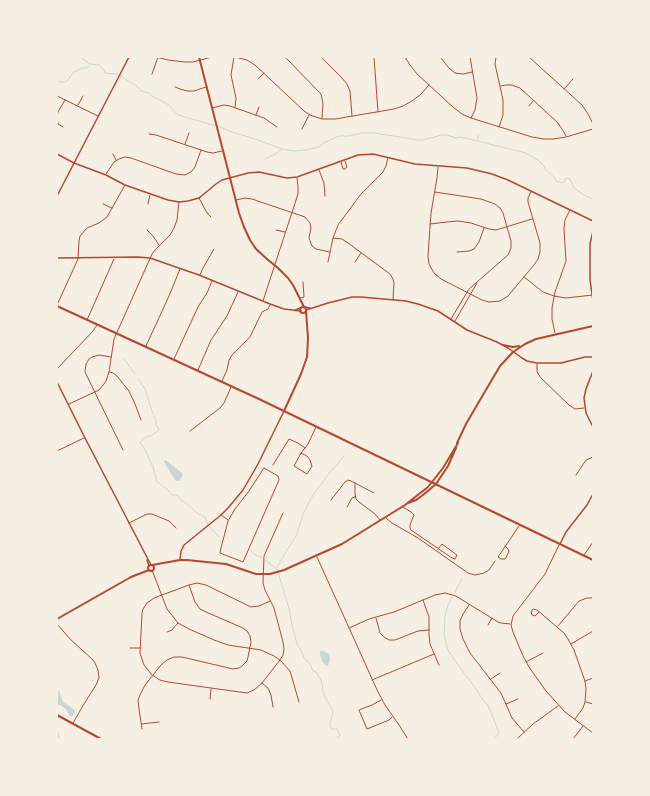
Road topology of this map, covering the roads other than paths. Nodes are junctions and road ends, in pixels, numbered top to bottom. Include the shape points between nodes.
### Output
1 (129, 57) edge
2 (157, 57) edge
3 (199, 57) edge
4 (212, 57) edge
5 (235, 57) edge
6 (285, 57) edge
7 (321, 57) edge
8 (374, 57) edge
9 (405, 57) edge
10 (440, 57) edge
11 (470, 57) edge
12 (496, 57) edge
13 (529, 57) edge
14 (200, 60) junction
15 (472, 72) junction
16 (264, 73) junction
17 (152, 74) dead end
18 (258, 79) dead end
19 (573, 79) dead end
20 (429, 85) junction
21 (175, 86) dead end
22 (501, 86) junction
23 (206, 87) junction
24 (564, 89) junction
25 (57, 96) edge
26 (83, 96) dead end
27 (65, 99) junction
28 (534, 100) junction
29 (78, 106) junction
30 (259, 106) dead end
31 (529, 106) dead end
32 (212, 108) junction
33 (234, 108) junction
34 (378, 112) junction
35 (256, 115) junction
36 (310, 115) junction
37 (98, 116) junction
38 (352, 116) junction
39 (471, 118) junction
40 (322, 119) junction
41 (593, 124) edge
42 (277, 126) dead end
43 (63, 127) dead end
44 (499, 127) junction
45 (302, 129) dead end
46 (593, 129) edge
47 (189, 133) dead end
48 (149, 134) dead end
49 (566, 137) junction
50 (185, 145) junction
51 (201, 150) junction
52 (223, 151) junction
53 (57, 154) edge
54 (113, 154) dead end
55 (388, 158) junction
56 (116, 160) junction
57 (345, 160) junction
58 (340, 161) junction
59 (74, 163) junction
60 (438, 166) junction
61 (319, 170) junction
62 (106, 175) junction
63 (230, 177) junction
64 (297, 177) junction
65 (125, 185) junction
66 (434, 192) junction
67 (532, 192) junction
68 (151, 194) junction
69 (57, 196) edge
70 (325, 196) dead end
71 (199, 198) junction
72 (236, 200) junction
73 (179, 202) junction
74 (103, 204) dead end
75 (148, 204) dead end
76 (112, 208) junction
77 (570, 210) junction
78 (292, 212) junction
79 (211, 217) dead end
80 (532, 219) junction
81 (593, 221) edge
82 (430, 224) junction
83 (484, 227) junction
84 (507, 227) junction
85 (147, 230) dead end
86 (276, 230) dead end
87 (593, 231) edge
88 (285, 232) junction
89 (333, 238) junction
90 (159, 246) junction
91 (214, 249) dead end
92 (330, 252) junction
93 (362, 252) junction
94 (457, 252) dead end
95 (78, 257) junction
96 (57, 258) edge
97 (114, 258) junction
98 (150, 258) junction
99 (328, 262) dead end
100 (355, 262) dead end
101 (274, 265) junction
102 (590, 266) junction
103 (593, 266) edge
104 (180, 269) junction
105 (200, 275) junction
106 (524, 277) junction
107 (212, 281) junction
108 (478, 281) junction
109 (303, 282) dead end
110 (238, 292) junction
111 (466, 292) junction
112 (470, 293) junction
113 (593, 295) edge
114 (554, 296) junction
115 (300, 300) junction
116 (393, 300) junction
117 (262, 301) junction
118 (593, 301) edge
119 (270, 304) junction
120 (57, 306) edge
121 (303, 309) junction
122 (87, 320) junction
123 (451, 320) junction
124 (454, 322) junction
125 (97, 325) junction
126 (593, 326) edge
127 (116, 333) junction
128 (555, 334) junction
129 (146, 346) junction
130 (503, 346) junction
131 (520, 346) junction
132 (513, 352) junction
133 (593, 356) edge
134 (111, 357) junction
135 (174, 360) junction
136 (537, 363) junction
137 (57, 369) edge
138 (197, 370) junction
139 (109, 372) junction
140 (593, 372) edge
141 (590, 379) junction
142 (593, 379) edge
143 (221, 381) junction
144 (57, 382) edge
145 (232, 386) junction
146 (95, 392) junction
147 (68, 405) junction
148 (585, 408) junction
149 (284, 411) junction
150 (141, 420) dead end
151 (316, 426) junction
152 (593, 427) edge
153 (190, 431) dead end
154 (85, 438) junction
155 (458, 443) junction
156 (305, 449) junction
157 (122, 450) dead end
158 (57, 451) edge
159 (301, 453) junction
160 (593, 457) edge
161 (273, 465) dead end
162 (576, 475) dead end
163 (432, 482) junction
164 (356, 483) junction
165 (436, 484) junction
166 (374, 493) dead end
167 (593, 494) edge
168 (356, 497) junction
169 (331, 500) dead end
170 (404, 505) junction
171 (347, 507) dead end
172 (283, 513) dead end
173 (220, 516) junction
174 (386, 517) junction
175 (380, 520) junction
176 (228, 521) junction
177 (129, 524) junction
178 (520, 524) junction
179 (176, 528) dead end
180 (593, 542) edge
181 (560, 544) junction
182 (505, 546) junction
183 (438, 549) junction
184 (584, 555) junction
185 (316, 556) junction
186 (180, 560) junction
187 (593, 560) edge
188 (495, 561) dead end
189 (150, 567) junction
190 (263, 574) junction
191 (189, 585) junction
192 (162, 595) junction
193 (593, 598) edge
194 (422, 600) junction
195 (270, 601) junction
196 (469, 604) junction
197 (540, 612) dead end
198 (376, 617) junction
199 (492, 618) junction
200 (57, 619) edge
201 (178, 623) junction
202 (57, 624) edge
203 (511, 624) junction
204 (488, 625) dead end
205 (558, 627) junction
206 (349, 628) junction
207 (429, 630) junction
208 (593, 631) edge
209 (167, 632) dead end
210 (571, 644) junction
211 (130, 648) dead end
212 (140, 648) junction
213 (250, 648) junction
214 (543, 653) dead end
215 (434, 654) junction
216 (280, 660) junction
217 (526, 662) junction
218 (439, 665) dead end
219 (500, 672) dead end
220 (152, 675) junction
221 (593, 678) edge
222 (372, 680) junction
223 (490, 680) junction
224 (585, 681) junction
225 (262, 683) junction
226 (211, 688) junction
227 (210, 699) dead end
228 (518, 699) dead end
229 (381, 700) junction
230 (299, 702) dead end
231 (585, 702) junction
232 (593, 704) edge
233 (506, 705) junction
234 (559, 706) junction
235 (273, 707) dead end
236 (57, 715) edge
237 (393, 716) junction
238 (575, 719) junction
239 (159, 722) dead end
240 (73, 724) junction
241 (142, 724) junction
242 (583, 726) junction
243 (142, 729) dead end
244 (524, 732) junction
245 (593, 734) edge
246 (518, 738) edge
247 (101, 739) edge
248 (408, 739) edge
249 (573, 739) edge

1 - 37 street
2 - 14 street via 180,62
2 - 17 street
3 - 14 main road
4 - 14 street
5 - 16 street via 251,62
5 - 33 street via 231,75 236,98
6 - 40 street via 321,94
7 - 38 street via 347,84
8 - 34 street
9 - 20 street
10 - 15 street via 455,73
11 - 15 street
12 - 22 street
13 - 24 street
14 - 23 main road
15 - 39 street via 477,98
16 - 18 street
16 - 36 street
19 - 24 street
20 - 34 street via 408,104 394,110
20 - 39 street via 453,107
21 - 23 street via 187,91
22 - 28 street via 518,86
22 - 44 street via 503,110
23 - 32 main road
24 - 41 street via 582,105
25 - 27 street
26 - 29 street
27 - 29 street
27 - 43 street via 57,117 58,124
28 - 31 street
28 - 49 street via 557,122
29 - 37 street
30 - 35 street
32 - 33 street
32 - 52 main road
33 - 35 street
34 - 38 street
35 - 42 street
36 - 40 street
36 - 45 street
37 - 59 street
38 - 40 street
39 - 44 street
44 - 49 street via 544,139
46 - 49 street
47 - 50 street
48 - 50 street
50 - 51 street
51 - 52 street via 210,153
51 - 56 street via 195,167 188,174 182,175 131,158
52 - 63 main road
53 - 59 street
54 - 56 street
55 - 57 street via 363,154
55 - 60 street
55 - 89 street via 382,172 361,194 338,225
56 - 62 street
57 - 58 street
57 - 58 street via 345,169 342,168
58 - 61 street
59 - 62 street
59 - 69 street
60 - 66 street
60 - 67 street via 484,172
61 - 64 street
61 - 70 street
62 - 65 street
63 - 64 street via 255,172 283,178
63 - 71 street via 219,181
63 - 72 main road
64 - 78 street via 298,194
65 - 68 street
65 - 76 street
66 - 82 street
66 - 84 street via 477,198 495,204 503,213
67 - 77 street
67 - 80 street via 528,198
68 - 73 street
68 - 75 street
71 - 73 street
71 - 79 street
72 - 78 street via 252,199
72 - 101 main road via 250,240
73 - 90 street via 174,228
74 - 76 street
76 - 95 street via 105,219 82,233
77 - 81 street
77 - 114 street via 564,228 566,261
78 - 88 street
78 - 92 street via 309,220 309,238 312,246
80 - 84 street
80 - 106 street via 539,239 540,252 536,262
82 - 83 street via 458,222
82 - 111 street via 430,267 437,276
83 - 84 street via 496,230
83 - 94 street via 474,249
84 - 108 street via 511,241 510,252
85 - 90 street
86 - 88 street
87 - 102 street
88 - 101 street
89 - 92 street
89 - 93 street via 345,241
90 - 98 street
91 - 105 street
92 - 99 street
93 - 100 street
93 - 116 street via 392,276
95 - 96 street
95 - 97 street
95 - 120 street
97 - 98 street
97 - 122 street
98 - 104 street
98 - 127 street
101 - 115 main road via 288,278
101 - 117 street
102 - 103 street
102 - 113 street
104 - 105 street
104 - 129 street
105 - 107 street
106 - 112 street via 508,296 500,301 489,302
106 - 114 street via 543,292
107 - 110 street
107 - 135 street
108 - 111 street
108 - 112 street
109 - 115 street via 304,296
110 - 117 street
110 - 138 street
111 - 112 street
111 - 123 street
112 - 124 street
113 - 114 street via 566,298
113 - 118 street
114 - 128 street via 551,314
115 - 121 main road
116 - 121 street via 352,297
116 - 123 street via 422,305
117 - 119 street
119 - 121 street via 284,309
119 - 143 street via 268,309 262,312 250,337 232,355
120 - 122 main road
121 - 149 main road via 308,341 306,360
122 - 125 main road
123 - 124 street
124 - 130 street
125 - 127 main road
125 - 137 street
126 - 128 main road
127 - 129 main road
127 - 134 street
128 - 131 main road
129 - 135 main road
130 - 131 main road
130 - 132 street
131 - 132 main road
132 - 136 street via 527,361
132 - 155 main road via 503,362 473,410
133 - 136 street via 561,363
134 - 139 street
134 - 146 street via 95,356 86,364 85,372
135 - 138 main road
136 - 148 street via 539,375 569,405 575,409
138 - 143 main road
139 - 146 street via 104,384
139 - 150 street via 117,376 128,391
140 - 141 street
141 - 142 street
141 - 148 street via 584,398
143 - 145 main road
144 - 147 street
145 - 149 main road
145 - 153 street via 220,408
146 - 147 street
146 - 157 street
147 - 154 street
148 - 152 street
149 - 151 main road
149 - 173 street via 253,475 236,500
151 - 156 street
151 - 163 main road
154 - 158 street
154 - 177 street
155 - 163 main road
155 - 165 main road via 448,466
156 - 159 street
156 - 161 street via 289,439
159 - 159 street via 307,456 312,466 307,474 294,466
160 - 162 street via 586,460
163 - 165 main road
163 - 170 main road
164 - 166 street
164 - 168 street
164 - 169 street via 346,481
165 - 170 main road via 416,500
165 - 178 main road
167 - 181 street
168 - 171 street via 352,498
168 - 175 street
170 - 174 main road
170 - 183 street via 414,515 411,530
172 - 190 street via 264,556
173 - 176 street
173 - 186 street via 184,545
174 - 175 main road
174 - 188 street via 468,573 484,573
175 - 185 main road via 342,544
176 - 176 street via 220,553 244,562 279,480 278,476 264,468
177 - 179 street via 152,514 169,521
177 - 189 street
178 - 181 main road
178 - 182 street
180 - 184 street
181 - 184 main road
181 - 203 street via 545,574 513,616
182 - 182 street via 509,550 503,560 498,557
183 - 183 street via 455,559 457,555 442,544
184 - 187 main road
185 - 190 main road via 278,572
185 - 206 street
186 - 189 main road
186 - 190 main road via 220,563
189 - 192 street
189 - 200 main road
190 - 195 street via 264,586
191 - 192 street
191 - 195 street via 206,585 251,607
191 - 213 street via 200,609 249,633
192 - 201 street via 167,609
192 - 212 street via 150,600 143,609
193 - 205 street via 579,601
194 - 196 street via 438,594 448,594
194 - 198 street
194 - 207 street
195 - 216 street via 284,645
196 - 199 street
196 - 223 street via 461,618 461,633 467,648
197 - 205 street
198 - 206 street
198 - 207 street via 379,630 386,639 398,639
199 - 203 street via 501,623
199 - 204 street
201 - 209 street
201 - 213 street via 214,640
202 - 240 street via 93,660 98,670 96,685
203 - 217 street
205 - 210 street
206 - 222 street
207 - 215 street
208 - 210 street
210 - 224 street
211 - 212 street
212 - 220 street via 144,665
213 - 216 street via 266,652
213 - 220 street via 245,663 236,669 174,657 163,662
214 - 217 street
215 - 218 street
215 - 222 street
216 - 225 street
216 - 230 street via 290,671
217 - 234 street
219 - 223 street
220 - 226 street via 164,681
220 - 241 street via 138,700
221 - 224 street
222 - 229 street
223 - 233 street via 501,693
224 - 231 street
225 - 226 street via 247,693
225 - 235 street via 272,695
226 - 227 street
228 - 233 street
229 - 237 street
229 - 237 street via 359,710 367,729
231 - 232 street
231 - 238 street
233 - 244 street via 512,718
234 - 238 street
234 - 244 street
236 - 240 main road
237 - 248 street
238 - 242 street
239 - 241 street
240 - 247 main road
241 - 243 street
242 - 245 street
242 - 249 street
244 - 246 street

